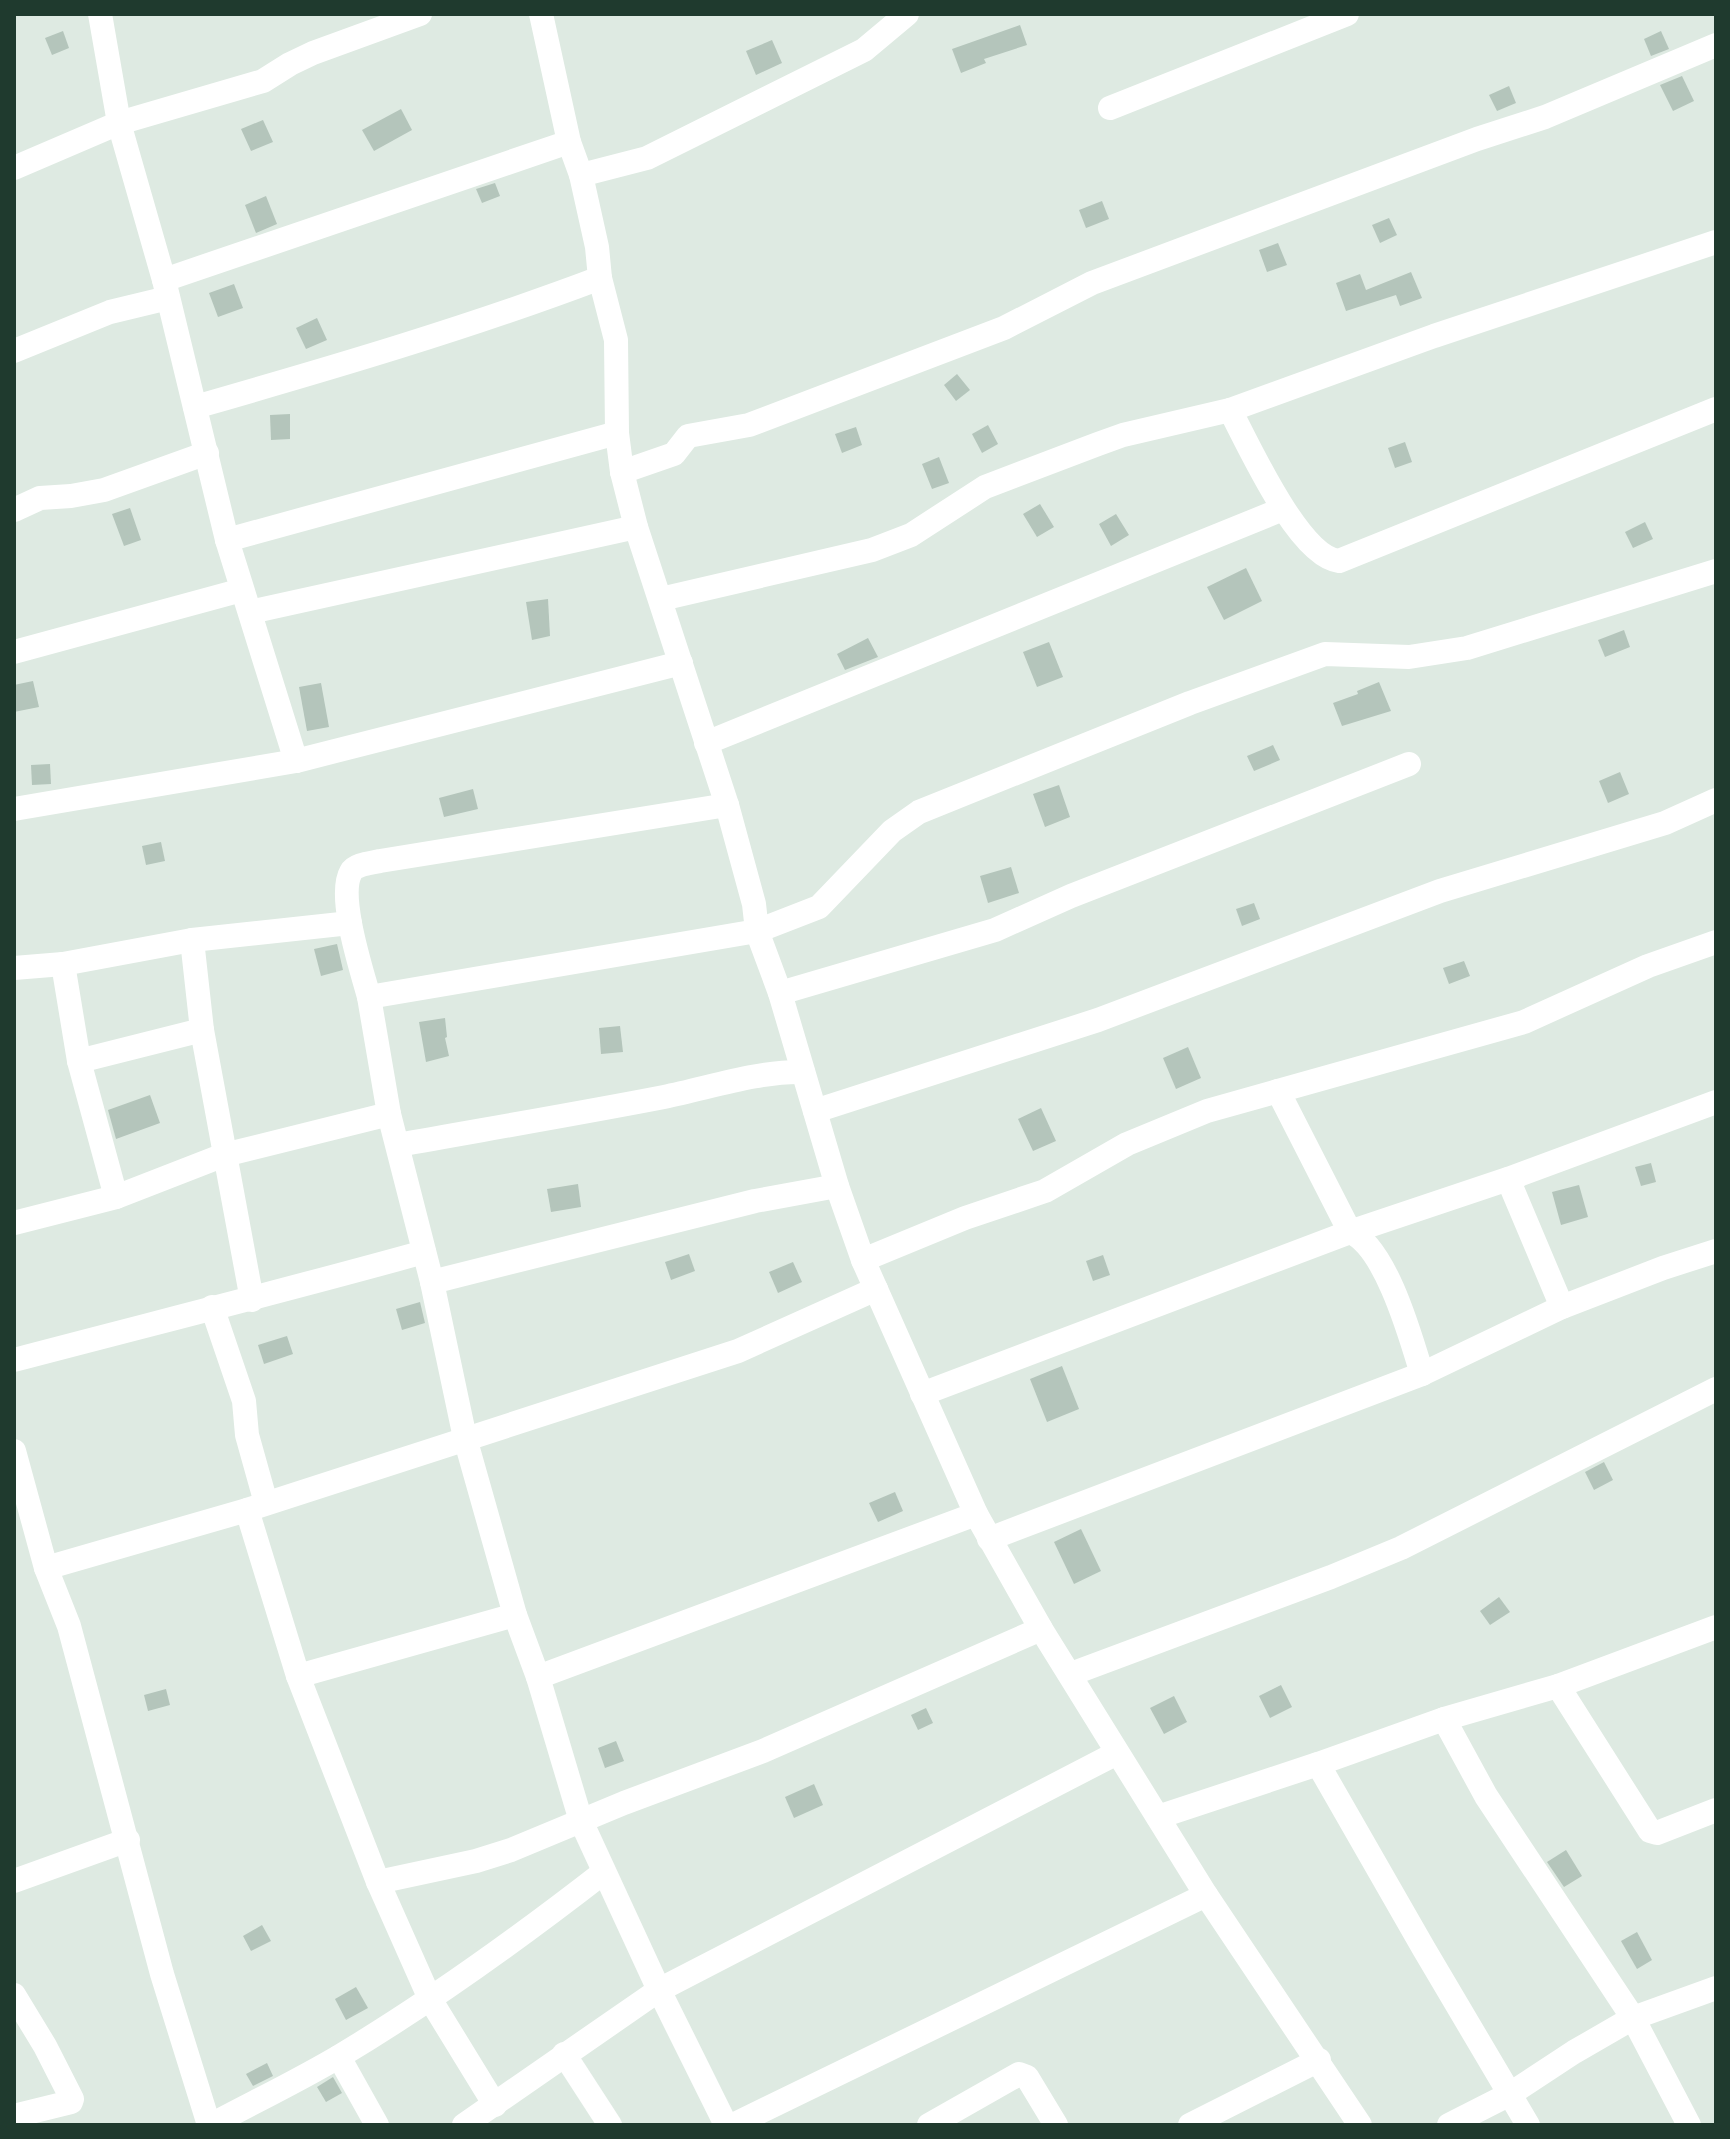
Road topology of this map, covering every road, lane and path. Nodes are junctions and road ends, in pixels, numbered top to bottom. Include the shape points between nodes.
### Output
1 (100, 14) edge
2 (420, 14) edge
3 (541, 14) edge
4 (907, 14) edge
5 (1347, 14) edge
6 (1716, 45) edge
7 (1110, 108) dead end
8 (119, 123) junction
9 (569, 142) junction
10 (14, 168) edge
11 (581, 175) junction
12 (1716, 242) edge
13 (600, 278) junction
14 (166, 289) junction
15 (14, 351) edge
16 (195, 407) junction
17 (1716, 409) edge
18 (1230, 410) junction
19 (617, 433) junction
20 (207, 453) junction
21 (622, 472) junction
22 (1283, 509) junction
23 (14, 510) edge
24 (636, 527) junction
25 (227, 540) junction
26 (1716, 571) edge
27 (661, 599) junction
28 (246, 601) junction
29 (14, 652) edge
30 (681, 663) junction
31 (706, 743) junction
32 (296, 761) junction
33 (1409, 764) dead end
34 (1716, 800) edge
35 (727, 805) junction
36 (14, 809) edge
37 (350, 923) junction
38 (757, 931) junction
39 (192, 940) junction
40 (1716, 942) edge
41 (63, 964) junction
42 (14, 968) edge
43 (780, 993) junction
44 (369, 997) junction
45 (202, 1030) junction
46 (79, 1061) junction
47 (803, 1072) junction
48 (1278, 1091) junction
49 (1716, 1102) edge
50 (815, 1111) junction
51 (389, 1114) junction
52 (398, 1145) junction
53 (224, 1155) junction
54 (1508, 1179) junction
55 (837, 1186) junction
56 (116, 1197) junction
57 (14, 1223) edge
58 (1350, 1232) junction
59 (1716, 1251) edge
60 (424, 1252) junction
61 (863, 1260) junction
62 (432, 1282) junction
63 (876, 1289) junction
64 (252, 1300) junction
65 (212, 1307) junction
66 (1562, 1307) junction
67 (14, 1360) edge
68 (1422, 1374) junction
69 (1716, 1389) edge
70 (922, 1394) junction
71 (465, 1438) junction
72 (14, 1451) edge
73 (257, 1507) junction
74 (976, 1514) junction
75 (989, 1539) junction
76 (46, 1568) junction
77 (515, 1615) junction
78 (1716, 1627) edge
79 (1041, 1629) junction
80 (1071, 1674) junction
81 (298, 1676) junction
82 (538, 1677) junction
83 (1558, 1686) junction
84 (1444, 1719) junction
85 (1117, 1753) junction
86 (1318, 1764) junction
87 (1716, 1810) edge
88 (1158, 1817) junction
89 (581, 1821) junction
90 (128, 1840) junction
91 (604, 1872) junction
92 (14, 1881) edge
93 (378, 1882) junction
94 (1206, 1895) junction
95 (1716, 1988) edge
96 (659, 1990) junction
97 (14, 1995) edge
98 (430, 1999) junction
99 (1633, 2018) junction
100 (564, 2054) junction
101 (339, 2057) junction
102 (1319, 2060) junction
103 (1510, 2094) junction
104 (495, 2105) junction
105 (1487, 2106) junction
106 (14, 2116) edge
107 (1527, 2124) edge
108 (210, 2125) edge
109 (377, 2125) edge
110 (464, 2125) edge
111 (610, 2125) edge
112 (726, 2125) edge
113 (733, 2125) edge
114 (929, 2125) edge
115 (1056, 2125) edge
116 (1190, 2125) edge
117 (1360, 2125) edge
118 (1449, 2125) edge
119 (1689, 2125) edge

1 - 8 street
2 - 8 street via 313,53 263,81
3 - 9 street
4 - 11 street via 864,50 647,158
5 - 7 street
6 - 21 street via 1545,117 1092,283 1004,328 749,425 688,436 674,454
8 - 10 street
8 - 14 street
9 - 11 street
9 - 14 street
11 - 13 street
12 - 18 street
13 - 16 street via 521,308
13 - 19 street via 616,340
14 - 15 street
14 - 16 street
16 - 20 street
17 - 22 street via 1339,561 1314,550
18 - 22 street
18 - 27 street via 1123,435 985,487 911,535 872,550
19 - 21 street
19 - 25 street
20 - 23 street via 104,490 44,497
20 - 25 street
21 - 24 street
22 - 31 street
24 - 27 street
24 - 28 street
25 - 28 street
26 - 38 street via 1467,648 1409,657 1325,654 1190,703 919,812 892,831 819,907
27 - 30 street
28 - 29 street
28 - 32 street
30 - 31 street
30 - 32 street
31 - 35 street
32 - 36 street
33 - 43 street via 995,930
34 - 50 street via 1665,823 1440,891 1098,1020
35 - 37 street via 356,867 348,884
35 - 38 street
37 - 39 street
37 - 44 street
38 - 43 street
38 - 44 street
39 - 41 street
39 - 45 street
40 - 48 street via 1524,1022
41 - 42 street
41 - 46 street
43 - 47 street
44 - 51 street
45 - 46 street
45 - 53 street
46 - 56 street
47 - 50 street
47 - 52 street via 761,1075
48 - 58 street
48 - 61 street via 1207,1111 1127,1144 1045,1191
49 - 54 street
50 - 55 street
51 - 52 street
51 - 53 street
52 - 60 street
53 - 56 street
53 - 64 street
54 - 58 street
54 - 66 street
55 - 61 street
55 - 62 street via 755,1201
56 - 57 street
58 - 68 street via 1365,1241 1378,1261 1404,1315
58 - 70 street
59 - 66 street
60 - 62 street
60 - 64 street
61 - 63 street
62 - 71 street
63 - 70 street
63 - 71 street via 738,1351
64 - 65 street
65 - 67 street
65 - 73 street via 244,1401
66 - 68 street
68 - 75 street
69 - 80 street via 1401,1548
70 - 74 street
71 - 73 street
71 - 77 street
72 - 76 street
73 - 76 street
73 - 81 street
74 - 75 street
74 - 82 street
75 - 79 street
76 - 90 street via 69,1626
77 - 81 street
77 - 82 street
78 - 83 street
79 - 80 street
79 - 89 street via 763,1751
80 - 85 street
81 - 93 street
82 - 89 street
83 - 84 street
83 - 87 street via 1650,1831 1657,1833
84 - 86 street
84 - 99 street via 1486,1796
85 - 88 street
85 - 96 street
86 - 88 street
86 - 103 street
88 - 94 street
89 - 91 street
89 - 93 street via 476,1861
90 - 92 street
90 - 108 street via 159,1963
91 - 96 street
91 - 98 street
93 - 98 street
94 - 102 street
94 - 113 street
95 - 99 street
96 - 100 street
96 - 112 street
97 - 106 street via 72,2099
98 - 101 street
98 - 104 street
99 - 103 street
99 - 119 street
100 - 104 street
100 - 111 street
101 - 108 street
101 - 109 street
102 - 116 street
102 - 117 street
103 - 105 street
103 - 107 street
104 - 110 street
105 - 107 street
105 - 118 street
114 - 115 street via 1019,2074 1027,2077

